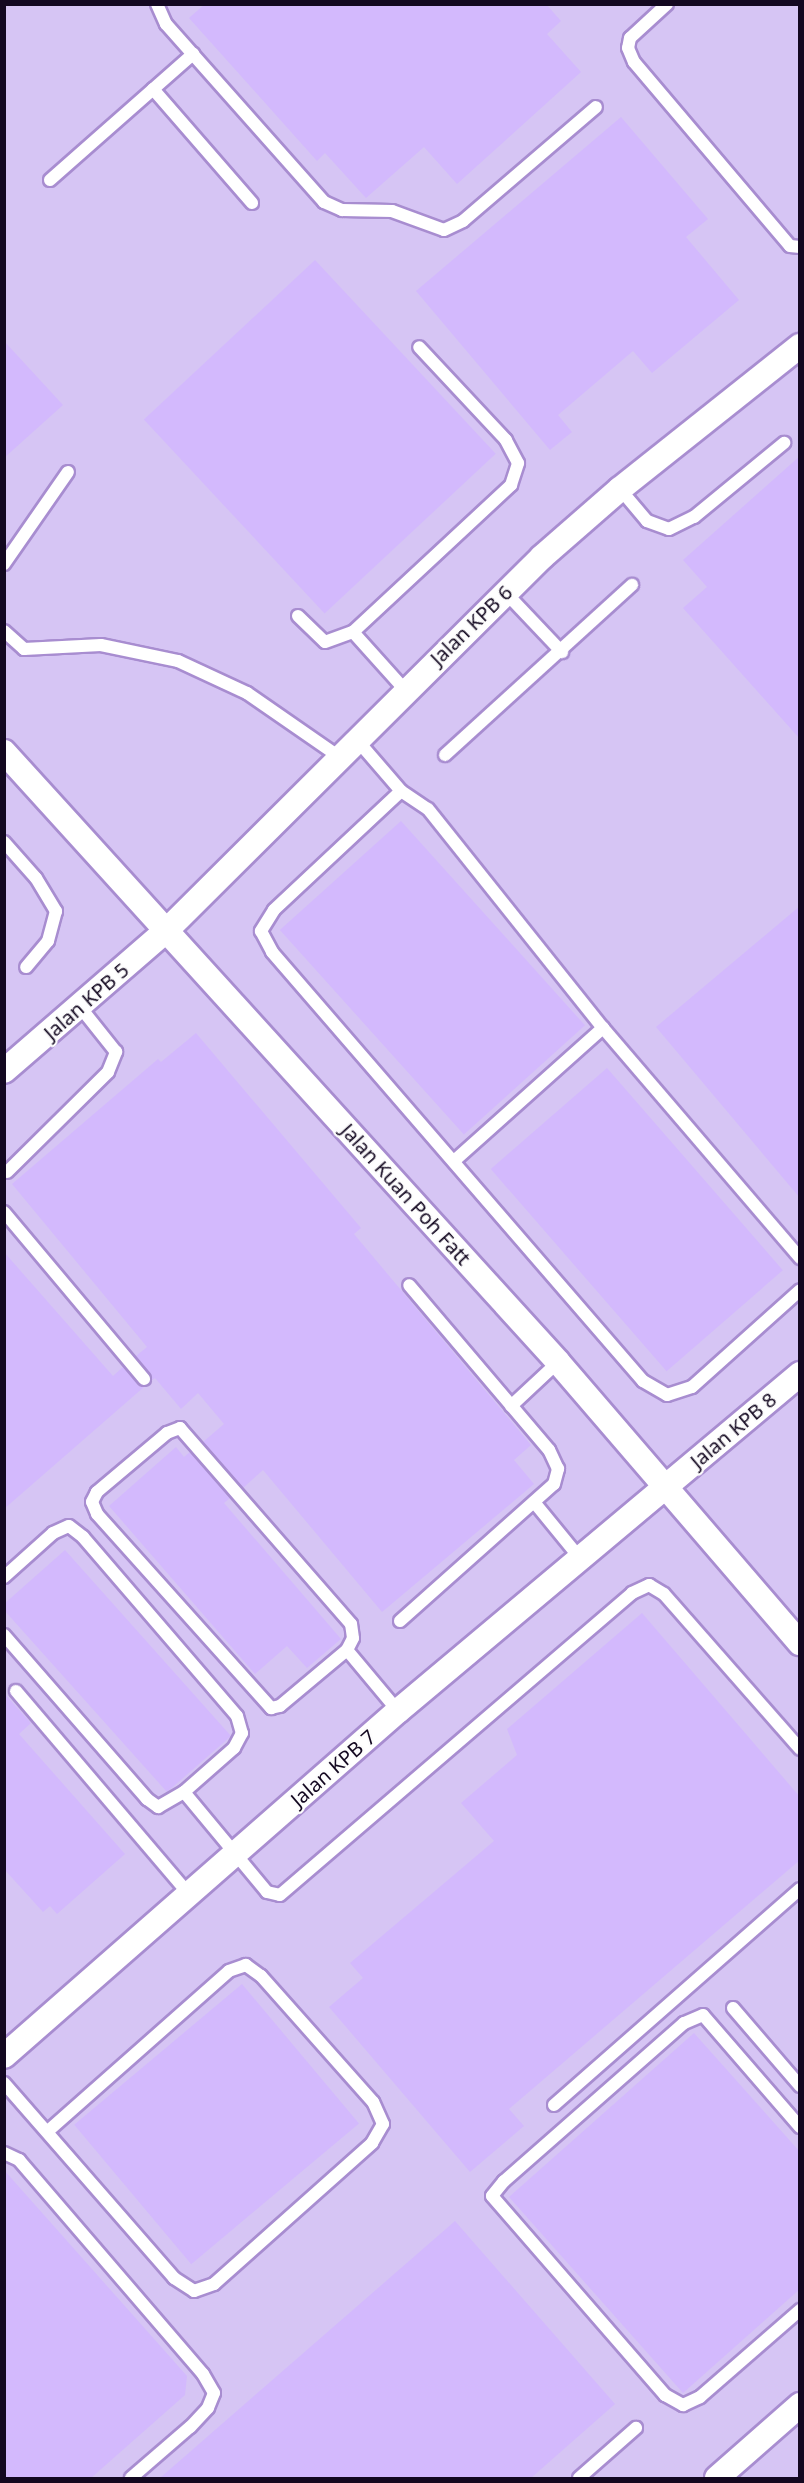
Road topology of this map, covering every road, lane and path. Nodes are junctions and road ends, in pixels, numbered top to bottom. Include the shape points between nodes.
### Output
1 (158, 4) edge
2 (667, 4) edge
3 (193, 54) junction
4 (153, 89) junction
5 (596, 107) dead end
6 (50, 180) dead end
7 (252, 203) dead end
8 (800, 247) edge
9 (800, 346) edge
10 (419, 347) dead end
11 (784, 443) dead end
12 (68, 472) dead end
13 (620, 489) junction
14 (4, 564) edge
15 (632, 585) dead end
16 (505, 592) junction
17 (298, 616) dead end
18 (4, 631) edge
19 (353, 632) junction
20 (562, 652) junction
21 (405, 690) junction
22 (357, 740) junction
23 (4, 752) edge
24 (445, 755) dead end
25 (340, 758) junction
26 (401, 791) junction
27 (4, 842) edge
28 (167, 930) junction
29 (26, 967) dead end
30 (81, 1008) junction
31 (603, 1028) junction
32 (4, 1071) edge
33 (454, 1161) junction
34 (6, 1172) dead end
35 (4, 1212) edge
36 (800, 1258) edge
37 (409, 1285) dead end
38 (800, 1290) edge
39 (558, 1362) junction
40 (800, 1374) edge
41 (144, 1379) dead end
42 (511, 1406) junction
43 (666, 1487) junction
44 (534, 1503) junction
45 (579, 1557) junction
46 (4, 1577) edge
47 (400, 1621) dead end
48 (4, 1635) edge
49 (800, 1643) edge
50 (347, 1650) junction
51 (16, 1691) dead end
52 (398, 1711) junction
53 (800, 1749) edge
54 (184, 1792) junction
55 (236, 1854) junction
56 (800, 1889) edge
57 (189, 1894) junction
58 (733, 2008) dead end
59 (4, 2056) edge
60 (4, 2083) edge
61 (800, 2085) edge
62 (554, 2105) dead end
63 (800, 2127) edge
64 (48, 2131) junction
65 (4, 2153) edge
66 (800, 2310) edge
67 (800, 2405) edge
68 (636, 2428) dead end
69 (130, 2478) edge
70 (579, 2478) edge
71 (717, 2478) edge

1 - 3 lane via 166,24
2 - 8 lane via 630,38 628,48 634,62 790,246
3 - 4 lane
3 - 5 lane via 324,202 342,210 392,211 444,230 463,221
4 - 6 lane
4 - 7 lane
9 - 13 street, Jalan KPB 6
10 - 19 lane via 506,440 518,463 512,485
11 - 13 lane via 694,517 669,529 647,521
12 - 14 lane
13 - 16 street, Jalan KPB 6
15 - 20 lane
16 - 20 lane
16 - 21 street, Jalan KPB 6
17 - 19 lane via 325,642
18 - 25 lane via 24,649 101,645 178,661 248,693
19 - 21 lane
20 - 24 lane
21 - 22 street, Jalan KPB 6
22 - 25 street, Jalan KPB 6
22 - 26 lane
23 - 28 street, Jalan Kuan Poh Fatt
25 - 28 street, Jalan KPB 6
26 - 31 lane via 428,809
26 - 33 lane via 274,910 261,932 272,952
27 - 29 lane via 36,878 56,911 48,940
28 - 30 street, Jalan KPB 5
28 - 39 street, Jalan Kuan Poh Fatt
30 - 32 street, Jalan KPB 5
30 - 34 lane via 116,1052 108,1072
31 - 33 lane
31 - 36 lane
33 - 38 lane via 643,1381 667,1395 692,1388
35 - 41 lane
37 - 42 lane
39 - 42 lane
39 - 43 street, Jalan Kuan Poh Fatt
40 - 43 street, Jalan KPB 8
42 - 44 lane via 549,1450 558,1469 554,1484
43 - 45 street, Jalan KPB 7
43 - 49 street, Jalan Kuan Poh Fatt
44 - 45 lane
44 - 47 lane
45 - 52 street, Jalan KPB 7
46 - 54 lane via 53,1533 69,1526 83,1536 237,1716 243,1733 234,1748
48 - 54 lane via 147,1799 158,1807
50 - 50 lane via 353,1638 351,1624 180,1428 167,1433 97,1492 92,1502 97,1514 271,1708 280,1706
50 - 52 lane
51 - 57 lane
52 - 55 street, Jalan KPB 7
53 - 55 lane via 664,1594 649,1585 632,1593 280,1895 267,1892
54 - 55 lane
55 - 57 street, Jalan KPB 7
56 - 62 lane
57 - 59 street, Jalan KPB 7
58 - 61 lane
60 - 64 lane
63 - 66 lane via 703,2015 684,2023 504,2181 492,2196 665,2395 683,2405 700,2397
64 - 64 lane via 174,2278 194,2291 214,2284 372,2143 382,2124 373,2102 261,1976 246,1965 229,1971
65 - 69 lane via 26,2168 203,2374 214,2393 208,2408 190,2427
67 - 71 street
68 - 70 lane

